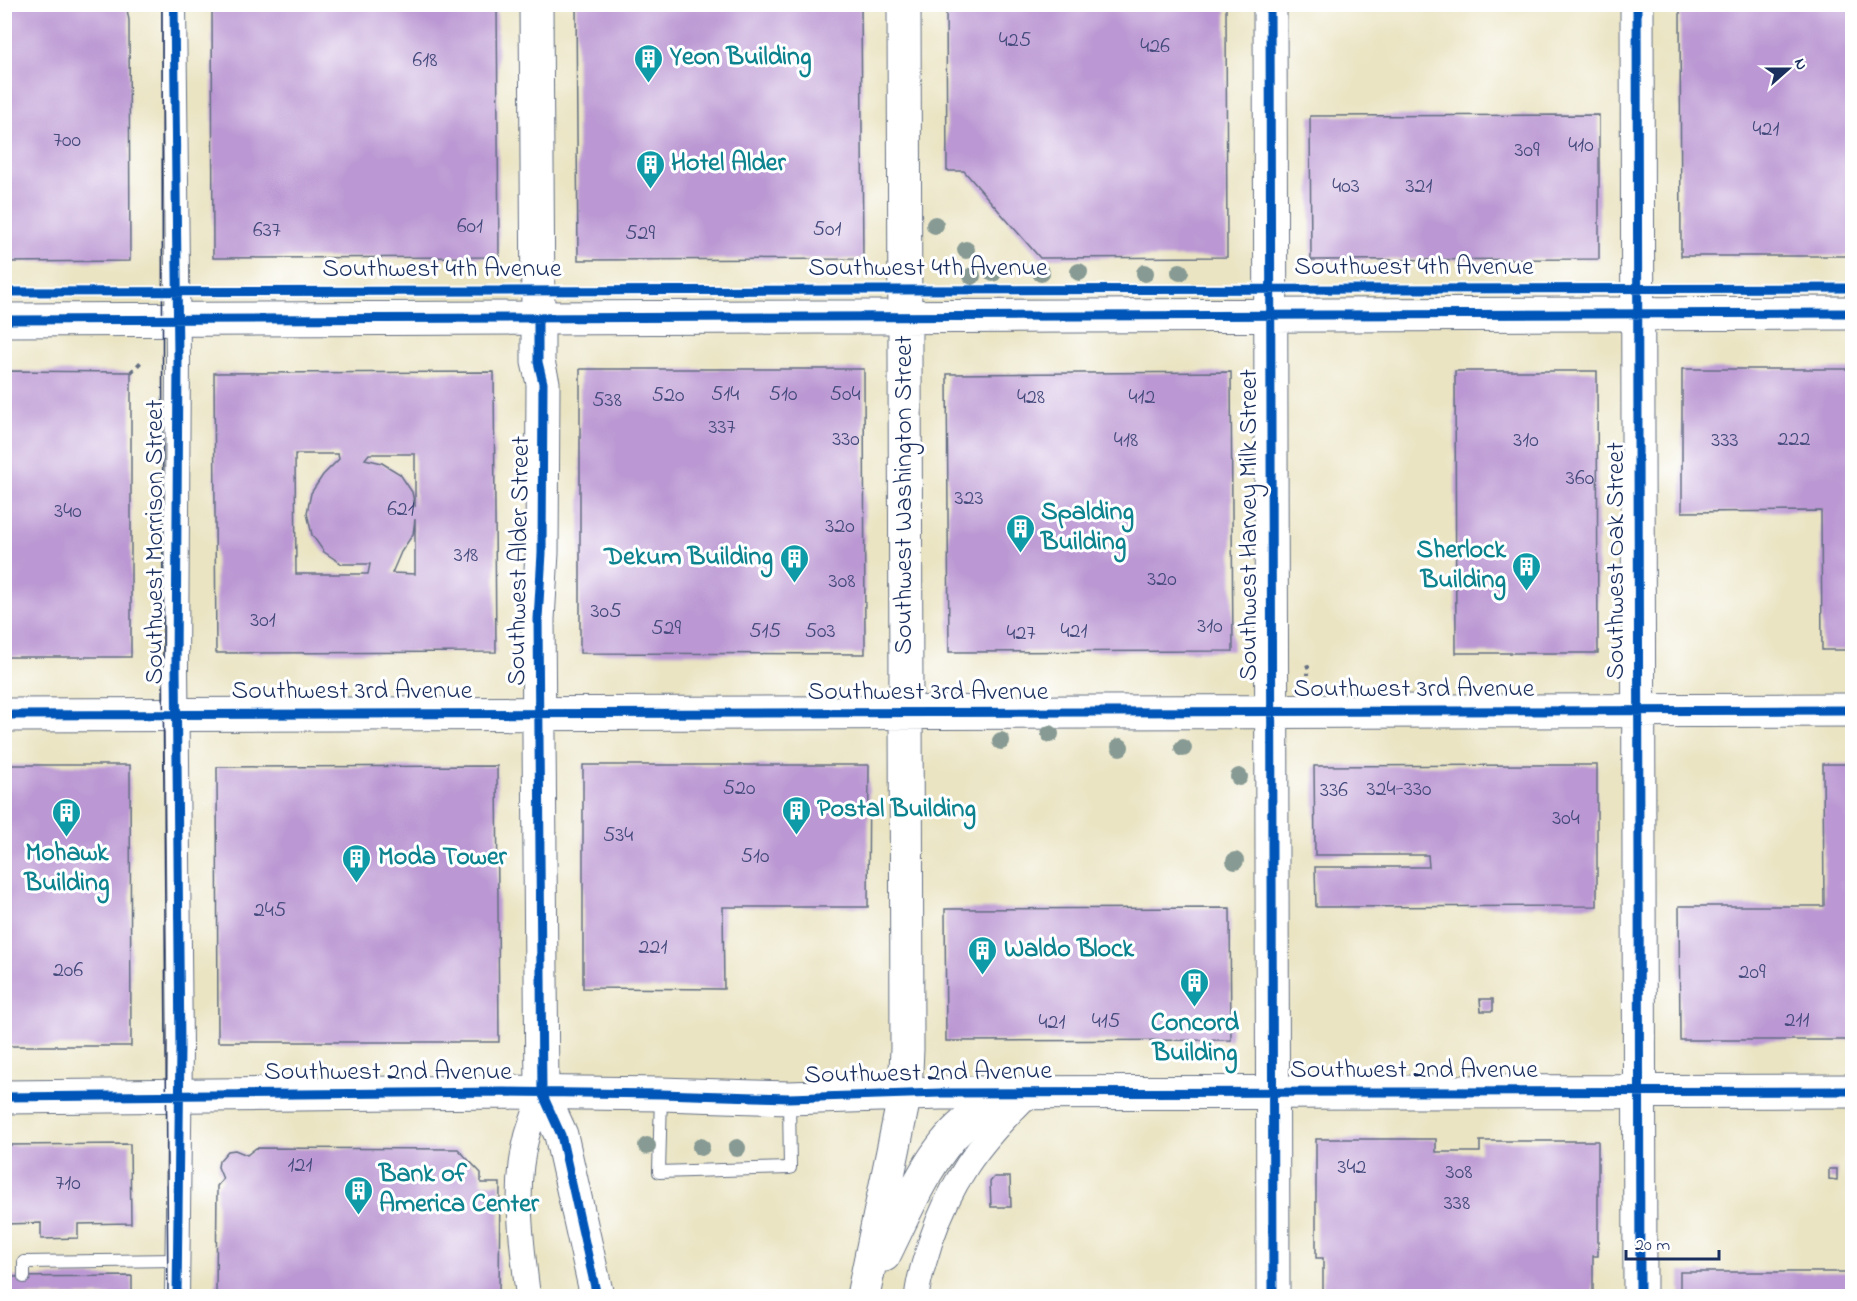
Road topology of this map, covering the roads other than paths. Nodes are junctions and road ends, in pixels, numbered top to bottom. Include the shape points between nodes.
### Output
1 (174, 4) edge
2 (536, 4) edge
3 (904, 4) edge
4 (1270, 4) edge
5 (1637, 4) edge
6 (1638, 314) junction
7 (1852, 314) edge
8 (1270, 316) junction
9 (905, 317) junction
10 (538, 318) junction
11 (4, 320) edge
12 (177, 320) junction
13 (1852, 710) edge
14 (1638, 711) junction
15 (1272, 712) junction
16 (540, 713) junction
17 (906, 714) junction
18 (4, 715) edge
19 (176, 715) junction
20 (1640, 1091) junction
21 (1852, 1091) edge
22 (542, 1093) junction
23 (904, 1093) junction
24 (1030, 1093) junction
25 (1274, 1093) junction
26 (661, 1094) junction
27 (180, 1096) junction
28 (4, 1097) edge
29 (789, 1098) junction
30 (178, 1260) junction
31 (24, 1277) dead end
32 (177, 1296) edge
33 (528, 1296) edge
34 (597, 1296) edge
35 (864, 1296) edge
36 (916, 1296) edge
37 (1273, 1296) edge
38 (1640, 1296) edge

1 - 12 street, Southwest Morrison Street
2 - 10 main road, Southwest Alder Street
3 - 9 main road, Southwest Washington Street
4 - 8 main road, Southwest Harvey Milk Street
5 - 6 main road, Southwest Oak Street
6 - 7 main road, Southwest 4th Avenue
6 - 8 main road, Southwest 4th Avenue
6 - 14 main road, Southwest Oak Street
8 - 9 main road, Southwest 4th Avenue
8 - 15 main road, Southwest Harvey Milk Street
9 - 10 main road, Southwest 4th Avenue
9 - 17 main road, Southwest Washington Street
10 - 12 main road, Southwest 4th Avenue
10 - 16 main road, Southwest Alder Street via 538,362 543,383
11 - 12 main road, Southwest 4th Avenue
12 - 19 street, Southwest Morrison Street
13 - 14 main road, Southwest 3rd Avenue
14 - 15 main road, Southwest 3rd Avenue
14 - 20 main road, Southwest Oak Street
15 - 17 main road, Southwest 3rd Avenue
15 - 25 main road, Southwest Harvey Milk Street
16 - 17 main road, Southwest 3rd Avenue
16 - 19 main road, Southwest 3rd Avenue
16 - 22 main road, Southwest Alder Street
17 - 23 main road, Southwest Washington Street
18 - 19 main road, Southwest 3rd Avenue
19 - 27 street, Southwest Morrison Street
20 - 21 main road, Southwest 2nd Avenue
20 - 25 main road, Southwest 2nd Avenue
20 - 38 main road, Southwest Oak Street
22 - 26 main road, Southwest 2nd Avenue
22 - 27 main road, Southwest 2nd Avenue
22 - 33 street, Southwest Alder Street via 527,1138 521,1175 520,1212
22 - 34 main road via 561,1135
23 - 24 main road, Southwest 2nd Avenue
23 - 29 main road, Southwest 2nd Avenue
23 - 35 main road, Southwest Washington Street
24 - 25 main road, Southwest 2nd Avenue
24 - 35 main road via 963,1124 942,1149 920,1183
24 - 36 street via 994,1129 961,1174 942,1209
25 - 37 main road, Southwest Harvey Milk Street
26 - 29 main road, Southwest 2nd Avenue
26 - 29 lane via 659,1172 790,1168
27 - 28 main road, Southwest 2nd Avenue
27 - 30 street, Southwest Morrison Street
30 - 31 lane via 24,1262
30 - 32 street, Southwest Morrison Street

